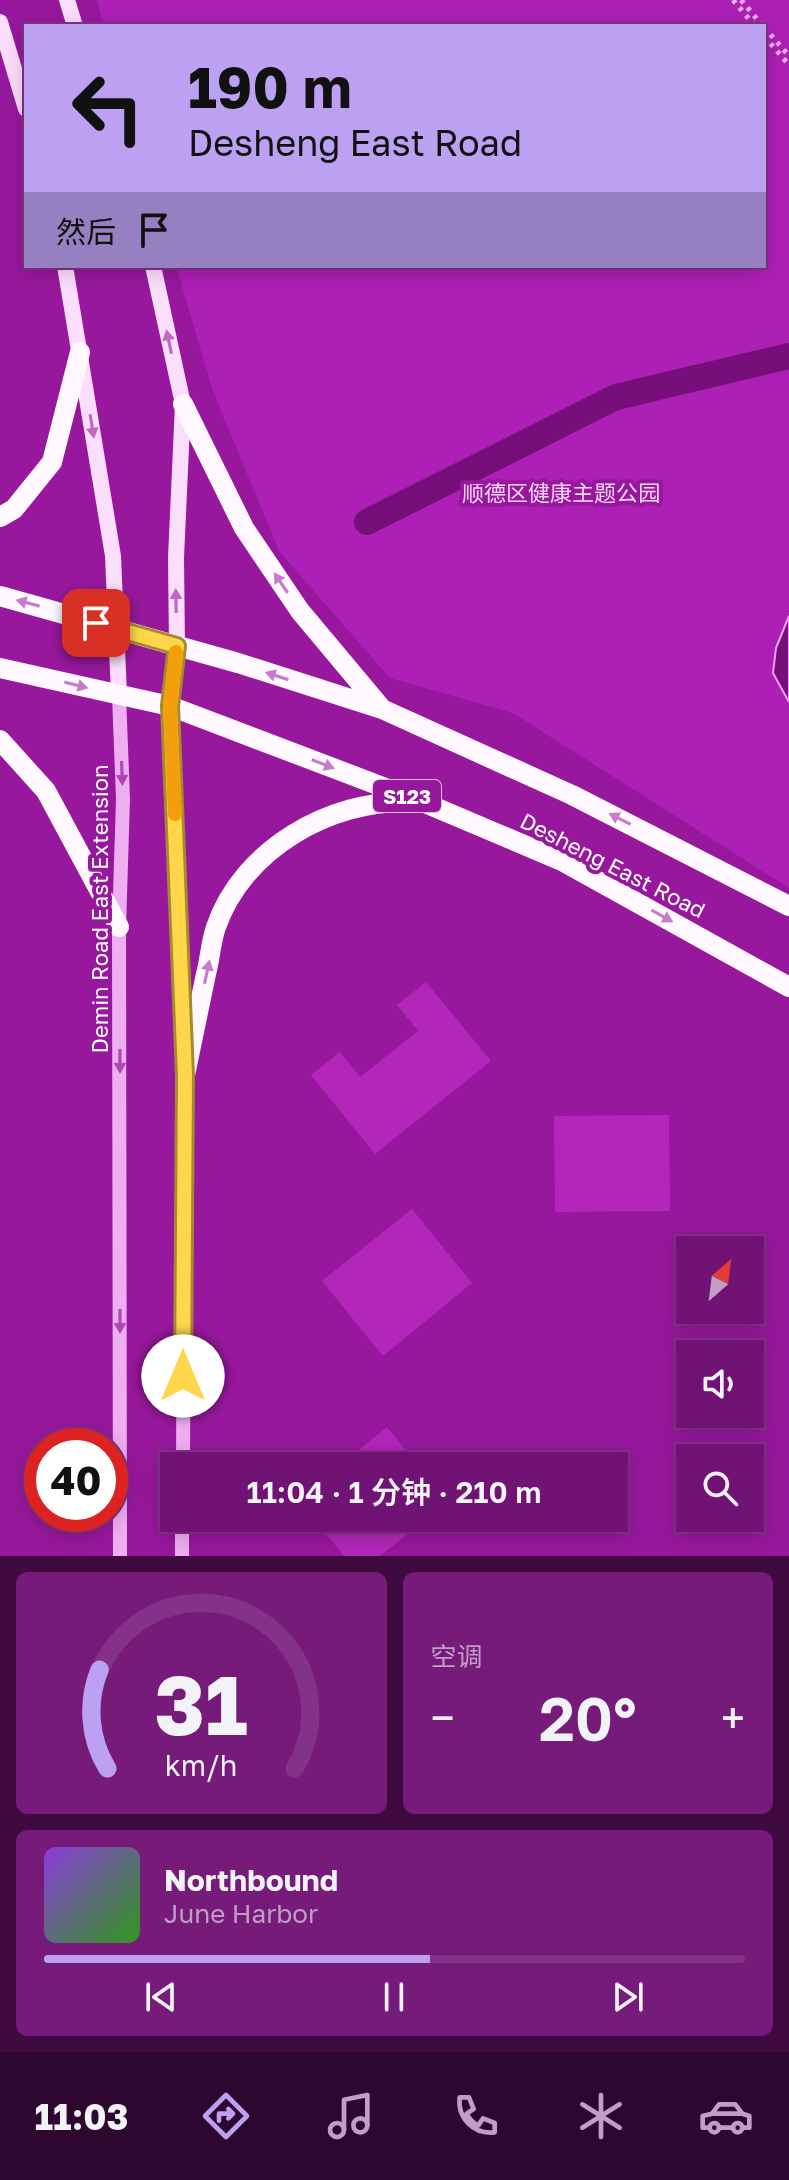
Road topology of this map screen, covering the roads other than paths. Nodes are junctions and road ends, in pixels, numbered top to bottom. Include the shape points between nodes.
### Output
1 (67, 0) edge
2 (0, 22) edge
3 (74, 24) edge
4 (24, 102) edge
5 (65, 268) edge
6 (153, 268) edge
7 (80, 352) junction
8 (183, 404) junction
9 (0, 517) edge
10 (0, 596) edge
11 (117, 630) junction
12 (177, 646) junction
13 (0, 668) edge
14 (119, 695) junction
15 (170, 706) junction
16 (382, 709) junction
17 (0, 740) edge
18 (425, 803) junction
19 (789, 906) edge
20 (119, 927) junction
21 (789, 987) edge
22 (185, 1075) junction
23 (183, 1452) edge
24 (182, 1532) edge
25 (120, 1556) edge
26 (182, 1556) edge

1 - 3 main road
2 - 4 main road
5 - 7 main road, Demin Road East Extension
8 -> 6 main road
7 - 9 main road via 52,462 14,509
7 -> 11 main road, Demin Road East Extension via 113,556
12 -> 8 main road
16 -> 8 main road via 300,611 251,539
11 -> 10 main road, Desheng East Road
11 - 12 main road, Desheng East Road
11 - 14 main road, Demin Road East Extension
12 - 15 main road
16 -> 12 main road, Desheng East Road
13 -> 14 main road, Desheng East Road / S123
14 - 15 main road, Desheng East Road / S123
14 -> 20 street, Demin Road East Extension
15 -> 18 main road, Desheng East Road / S123
15 - 22 street
19 -> 16 main road, Desheng East Road via 572,795
17 - 20 main road via 46,791
18 -> 21 main road, Desheng East Road / S123 via 562,861
22 -> 18 main road via 217,926 237,888 265,856 322,818 355,807
20 -> 25 street, Demin Road East Extension
22 - 23 street
24 - 26 street

